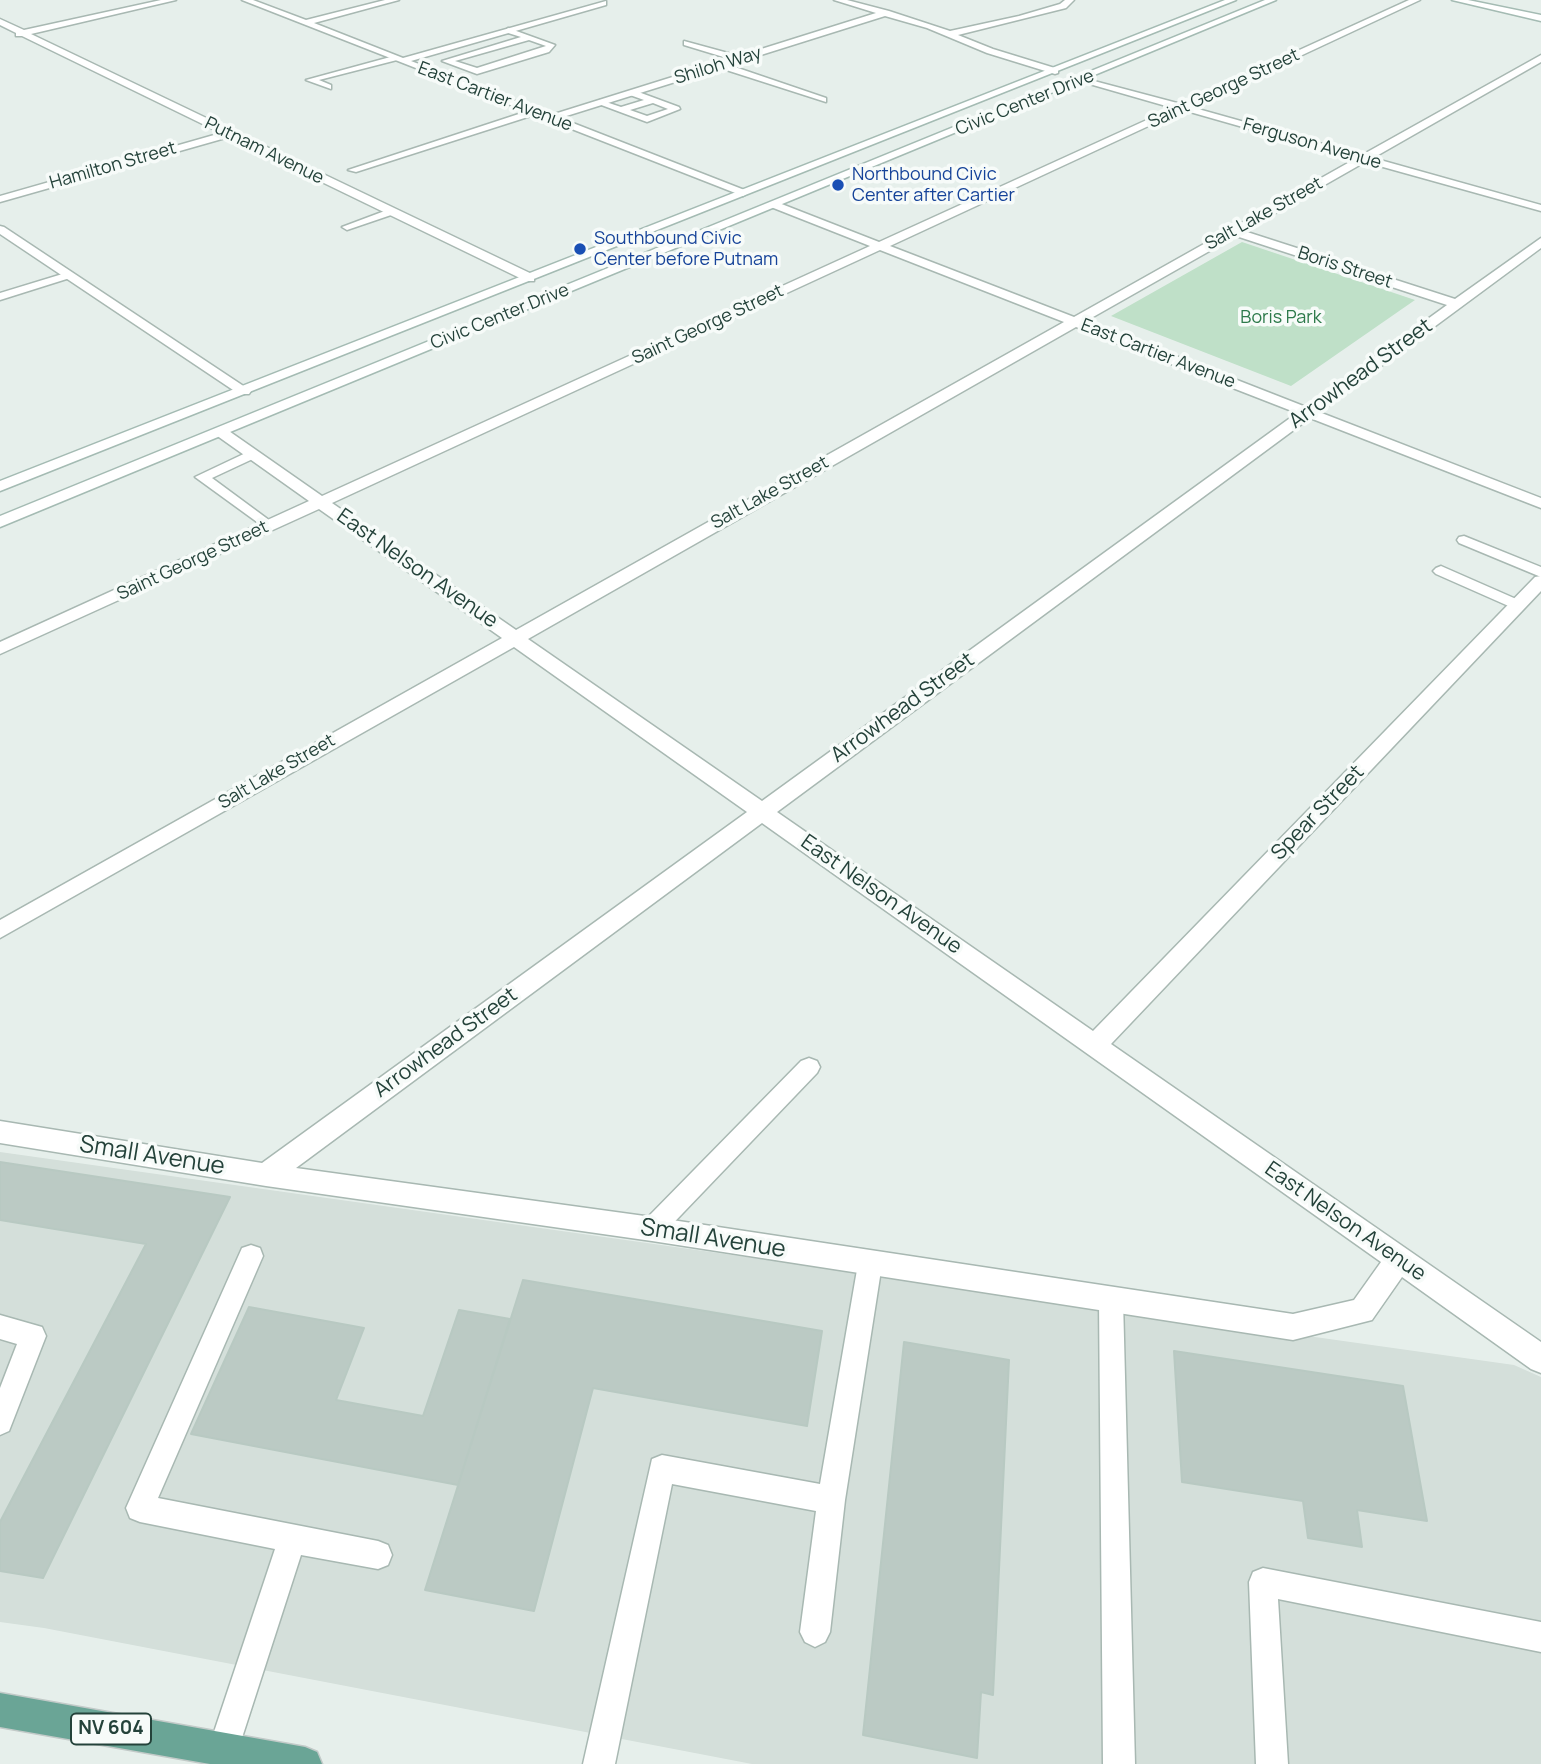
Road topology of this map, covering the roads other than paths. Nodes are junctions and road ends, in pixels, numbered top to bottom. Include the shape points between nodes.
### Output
1 (172, 0) edge
2 (246, 0) edge
3 (395, 0) edge
4 (838, 0) edge
5 (1070, 0) edge
6 (1232, 0) edge
7 (1272, 0) edge
8 (1416, 0) edge
9 (1456, 0) edge
10 (1476, 2) edge
11 (603, 3) dead end
12 (886, 13) junction
13 (1541, 18) edge
14 (0, 23) edge
15 (305, 23) junction
16 (508, 30) junction
17 (949, 34) junction
18 (17, 35) junction
19 (530, 37) junction
20 (687, 43) dead end
21 (1115, 47) junction
22 (990, 51) junction
23 (970, 56) dead end
24 (1541, 58) edge
25 (398, 59) junction
26 (739, 60) junction
27 (720, 65) junction
28 (1055, 71) junction
29 (1083, 79) junction
30 (328, 86) dead end
31 (633, 93) junction
32 (653, 100) junction
33 (823, 100) dead end
34 (600, 103) junction
35 (1183, 107) junction
36 (1012, 108) junction
37 (621, 110) junction
38 (534, 112) junction
39 (551, 118) junction
40 (227, 134) junction
41 (881, 139) junction
42 (1363, 158) junction
43 (353, 170) dead end
44 (744, 193) junction
45 (0, 198) edge
46 (775, 205) junction
47 (1541, 208) edge
48 (390, 212) junction
49 (347, 227) dead end
50 (0, 229) edge
51 (1233, 231) junction
52 (1541, 242) edge
53 (881, 246) junction
54 (608, 273) junction
55 (69, 275) junction
56 (530, 278) junction
57 (0, 297) edge
58 (1457, 304) junction
59 (1074, 321) junction
60 (244, 391) junction
61 (1308, 412) junction
62 (221, 432) junction
63 (252, 454) junction
64 (125, 471) junction
65 (0, 486) edge
66 (321, 502) junction
67 (1541, 503) edge
68 (0, 522) edge
69 (268, 526) junction
70 (1464, 540) dead end
71 (1441, 571) dead end
72 (1541, 572) edge
73 (1541, 581) edge
74 (1518, 605) junction
75 (514, 637) junction
76 (0, 649) edge
77 (762, 812) junction
78 (0, 930) edge
79 (1094, 1046) junction
80 (809, 1067) dead end
81 (0, 1132) edge
82 (266, 1175) junction
83 (652, 1228) junction
84 (251, 1256) dead end
85 (1399, 1260) junction
86 (870, 1264) junction
87 (1111, 1300) junction
88 (0, 1327) edge
89 (1541, 1359) edge
90 (0, 1422) edge
91 (831, 1500) junction
92 (292, 1538) junction
93 (378, 1555) dead end
94 (815, 1632) dead end
95 (1541, 1637) edge
96 (0, 1710) edge
97 (222, 1750) junction
98 (305, 1764) edge
99 (599, 1764) edge
100 (1119, 1764) edge
101 (1272, 1764) edge

1 - 18 street
2 - 15 street, East Cartier Avenue
3 - 15 street
4 - 12 street
5 - 17 street via 1021,18
6 - 21 street, Civic Center Drive
7 - 29 street, Civic Center Drive
8 - 35 street, Saint George Street
9 - 10 street
10 - 13 street
11 - 16 street
12 - 17 street
12 - 26 street, Shiloh Way
14 - 18 street, Putnam Avenue
15 - 25 street, East Cartier Avenue
16 - 19 lane
16 - 25 street
17 - 22 street
18 - 40 street, Putnam Avenue
19 - 19 lane via 551,45 477,71 446,61
20 - 26 street
21 - 28 street, Civic Center Drive
21 - 29 street via 1079,70 1078,77
22 - 23 street
22 - 28 street
24 - 42 street, Salt Lake Street
25 - 30 lane via 310,80
25 - 38 street, East Cartier Avenue
26 - 27 street, Shiloh Way
27 - 31 street, Shiloh Way
27 - 33 street
28 - 36 street via 1062,78
28 - 41 street, Civic Center Drive
29 - 35 street, Ferguson Avenue
29 - 36 street, Civic Center Drive
31 - 32 lane
31 - 34 street, Shiloh Way
32 - 37 lane
32 - 37 lane via 676,108 647,119
34 - 37 lane
34 - 39 street, Shiloh Way
35 - 42 street, Ferguson Avenue
35 - 53 street, Saint George Street
36 - 46 street, Civic Center Drive
38 - 39 street, East Cartier Avenue
38 - 43 lane
39 - 44 street, East Cartier Avenue
40 - 45 street, Hamilton Street
40 - 48 street, Putnam Avenue
41 - 44 street, Civic Center Drive
41 - 46 street via 883,145 870,152 769,195 767,200
42 - 47 street, Ferguson Avenue
42 - 51 street, Salt Lake Street
44 - 54 street via 753,199 617,257 608,263
44 - 56 street, Civic Center Drive
46 - 53 street, East Cartier Avenue
46 - 54 street, Civic Center Drive
48 - 49 lane
48 - 56 street, Putnam Avenue
50 - 55 street
51 - 58 street, Boris Street
51 - 59 street, Salt Lake Street
52 - 58 street, Arrowhead Street
53 - 59 street, East Cartier Avenue
53 - 66 street, Saint George Street
54 - 62 street, Civic Center Drive
55 - 57 lane
55 - 60 street
56 - 60 street, Civic Center Drive
58 - 61 street, Arrowhead Street
59 - 61 street, East Cartier Avenue
59 - 75 street, Salt Lake Street
60 - 64 street via 251,397 248,403 138,450
60 - 65 street, Civic Center Drive
61 - 67 street, East Cartier Avenue
61 - 77 street, Arrowhead Street
62 - 63 street, East Nelson Avenue
62 - 64 street, Civic Center Drive
63 - 66 street, East Nelson Avenue
63 - 69 lane via 202,477
64 - 68 street, Civic Center Drive
66 - 69 street, Saint George Street
66 - 75 street, East Nelson Avenue
69 - 76 street, Saint George Street
70 - 72 lane
71 - 74 lane
73 - 74 street, Spear Street
74 - 79 street, Spear Street
75 - 77 street, East Nelson Avenue
75 - 78 street, Salt Lake Street
77 - 79 street, East Nelson Avenue
77 - 82 street, Arrowhead Street
79 - 85 street, East Nelson Avenue
80 - 83 lane
81 - 82 street, Small Avenue
82 - 83 street, Small Avenue
83 - 86 street, Small Avenue
84 - 92 lane via 140,1508
85 - 87 street, Small Avenue via 1362,1311 1293,1327
85 - 89 street, East Nelson Avenue
86 - 87 street, Small Avenue
86 - 91 lane
87 - 100 lane
88 - 90 lane via 33,1336
91 - 94 lane
91 - 99 lane via 662,1468
92 - 93 lane
92 - 97 lane
95 - 101 lane via 1263,1582
96 - 97 main road, NV 604
97 - 98 main road, NV 604

